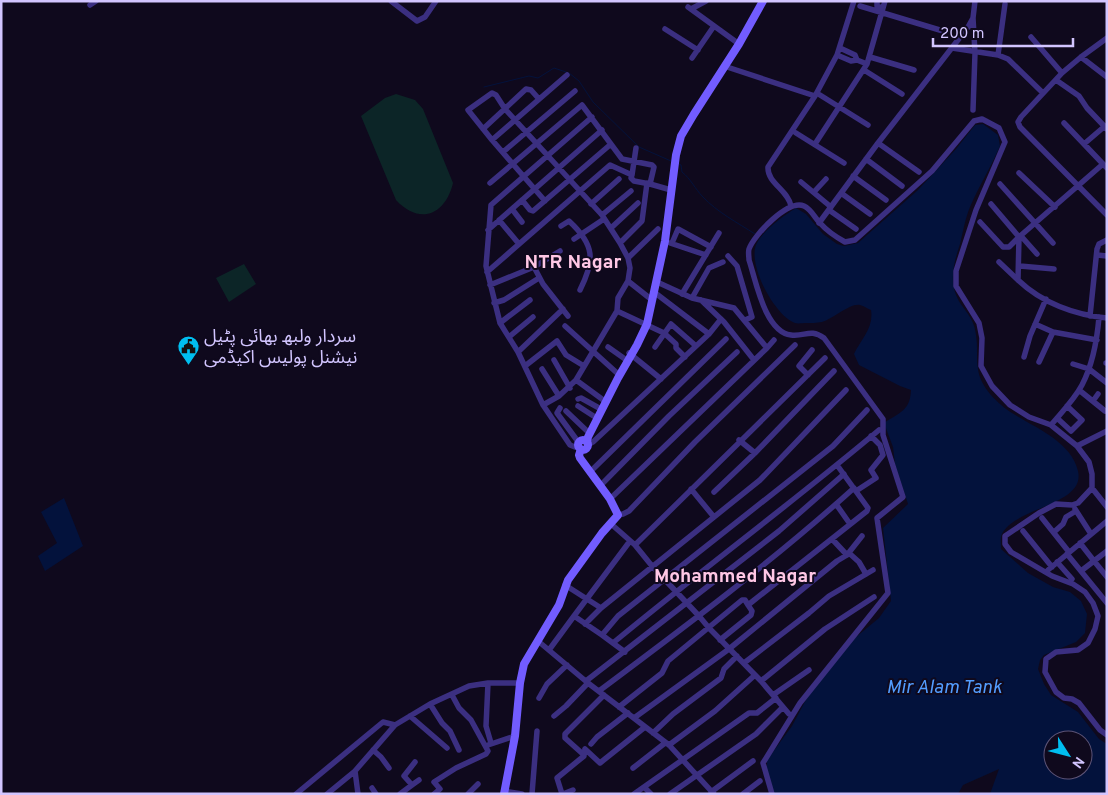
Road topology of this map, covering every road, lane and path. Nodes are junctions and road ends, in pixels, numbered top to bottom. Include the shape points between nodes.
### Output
1 (391, 1) edge
2 (405, 1) edge
3 (436, 1) edge
4 (706, 1) edge
5 (762, 1) edge
6 (854, 1) edge
7 (877, 1) edge
8 (975, 1) edge
9 (1005, 4) dead end
10 (860, 6) dead end
11 (883, 7) edge
12 (400, 8) junction
13 (973, 18) junction
14 (714, 26) junction
15 (665, 28) dead end
16 (942, 31) dead end
17 (1031, 37) dead end
18 (1106, 39) edge
19 (739, 44) junction
20 (840, 48) junction
21 (952, 48) junction
22 (698, 50) junction
23 (975, 53) junction
24 (837, 55) junction
25 (998, 55) junction
26 (870, 57) junction
27 (1081, 57) junction
28 (692, 58) dead end
29 (857, 60) junction
30 (724, 66) junction
31 (865, 67) junction
32 (914, 70) dead end
33 (1062, 73) junction
34 (567, 75) dead end
35 (1107, 77) edge
36 (1056, 80) junction
37 (575, 91) dead end
38 (1043, 93) junction
39 (902, 94) dead end
40 (817, 95) junction
41 (539, 99) junction
42 (839, 107) junction
43 (505, 109) junction
44 (973, 110) dead end
45 (592, 118) junction
46 (516, 120) junction
47 (1064, 123) dead end
48 (868, 125) dead end
49 (1106, 127) edge
50 (483, 129) junction
51 (602, 130) junction
52 (527, 132) junction
53 (796, 132) dead end
54 (492, 140) junction
55 (878, 143) junction
56 (537, 144) junction
57 (611, 144) junction
58 (815, 144) junction
59 (1084, 144) junction
60 (636, 148) dead end
61 (503, 152) junction
62 (548, 156) junction
63 (866, 159) junction
64 (633, 160) junction
65 (844, 163) dead end
66 (513, 164) junction
67 (1105, 166) edge
68 (559, 168) junction
69 (919, 172) dead end
70 (1019, 173) dead end
71 (632, 175) junction
72 (524, 176) junction
73 (854, 176) junction
74 (619, 179) dead end
75 (826, 179) dead end
76 (570, 180) junction
77 (801, 182) dead end
78 (490, 183) dead end
79 (649, 184) junction
80 (1000, 184) dead end
81 (902, 186) dead end
82 (1079, 186) junction
83 (534, 188) junction
84 (671, 190) junction
85 (580, 191) junction
86 (631, 191) dead end
87 (814, 192) junction
88 (841, 193) junction
89 (522, 200) junction
90 (886, 200) dead end
91 (546, 201) junction
92 (638, 203) dead end
93 (591, 204) junction
94 (991, 204) dead end
95 (791, 206) junction
96 (1055, 207) junction
97 (830, 208) junction
98 (512, 209) junction
99 (1106, 212) edge
100 (870, 214) dead end
101 (603, 217) junction
102 (499, 220) junction
103 (522, 222) dead end
104 (980, 222) dead end
105 (819, 223) junction
106 (1036, 223) junction
107 (561, 226) dead end
108 (611, 228) junction
109 (658, 229) dead end
110 (856, 229) dead end
111 (488, 230) junction
112 (719, 233) dead end
113 (581, 234) junction
114 (1020, 237) junction
115 (574, 239) dead end
116 (1107, 240) edge
117 (669, 242) junction
118 (620, 243) junction
119 (1053, 243) dead end
120 (519, 244) junction
121 (711, 247) junction
122 (560, 251) dead end
123 (1038, 254) dead end
124 (706, 255) junction
125 (1097, 255) junction
126 (728, 256) dead end
127 (1107, 256) edge
128 (628, 258) junction
129 (723, 262) dead end
130 (999, 262) dead end
131 (1020, 266) junction
132 (534, 267) junction
133 (1054, 269) dead end
134 (487, 272) junction
135 (539, 278) junction
136 (1018, 280) junction
137 (628, 281) junction
138 (657, 282) junction
139 (490, 285) junction
140 (580, 290) dead end
141 (682, 294) junction
142 (653, 296) junction
143 (692, 298) junction
144 (1046, 299) junction
145 (530, 300) dead end
146 (700, 300) junction
147 (494, 303) junction
148 (563, 309) junction
149 (617, 311) junction
150 (568, 316) dead end
151 (1090, 316) junction
152 (533, 317) dead end
153 (1099, 317) junction
154 (1107, 318) edge
155 (721, 319) junction
156 (745, 320) junction
157 (500, 323) junction
158 (645, 324) junction
159 (1035, 324) junction
160 (565, 326) dead end
161 (1053, 332) junction
162 (664, 333) junction
163 (709, 334) junction
164 (562, 336) dead end
165 (509, 337) junction
166 (726, 339) dead end
167 (774, 340) dead end
168 (1097, 340) junction
169 (557, 341) junction
170 (795, 345) dead end
171 (696, 346) junction
172 (656, 347) dead end
173 (608, 348) dead end
174 (767, 348) junction
175 (812, 350) dead end
176 (593, 351) junction
177 (518, 352) junction
178 (737, 352) dead end
179 (629, 356) junction
180 (685, 357) junction
181 (1024, 357) dead end
182 (825, 358) dead end
183 (554, 360) dead end
184 (754, 360) junction
185 (1039, 362) dead end
186 (1073, 364) dead end
187 (525, 366) junction
188 (584, 366) junction
189 (542, 369) dead end
190 (1089, 369) junction
191 (834, 371) dead end
192 (618, 373) junction
193 (808, 375) junction
194 (661, 379) junction
195 (576, 380) junction
196 (1107, 383) edge
197 (570, 388) junction
198 (846, 390) dead end
199 (1079, 390) junction
200 (1098, 394) dead end
201 (559, 396) junction
202 (1092, 401) junction
203 (602, 403) junction
204 (543, 405) junction
205 (1067, 406) junction
206 (867, 410) dead end
207 (1105, 411) dead end
208 (595, 416) junction
209 (1057, 418) junction
210 (1051, 426) junction
211 (879, 430) dead end
212 (588, 431) junction
213 (1107, 431) edge
214 (871, 436) junction
215 (740, 440) junction
216 (583, 444) junction
217 (1076, 446) junction
218 (755, 453) junction
219 (837, 465) junction
220 (591, 471) junction
221 (844, 474) junction
222 (600, 486) junction
223 (1092, 488) junction
224 (690, 489) junction
225 (855, 490) junction
226 (714, 492) dead end
227 (610, 499) junction
228 (836, 504) junction
229 (1107, 507) edge
230 (618, 514) junction
231 (714, 517) junction
232 (1042, 518) dead end
233 (1107, 521) edge
234 (610, 523) junction
235 (850, 524) junction
236 (1023, 531) dead end
237 (1054, 532) junction
238 (1091, 534) junction
239 (862, 536) dead end
240 (832, 539) junction
241 (633, 543) junction
242 (1080, 543) junction
243 (1107, 551) edge
244 (1068, 553) junction
245 (848, 554) junction
246 (1094, 561) junction
247 (1057, 562) junction
248 (652, 566) junction
249 (873, 570) dead end
250 (1081, 571) junction
251 (866, 574) junction
252 (1107, 577) edge
253 (1072, 579) dead end
254 (665, 580) junction
255 (566, 585) junction
256 (676, 591) junction
257 (874, 597) dead end
258 (587, 598) junction
259 (687, 603) junction
260 (1107, 603) edge
261 (748, 605) junction
262 (601, 608) junction
263 (574, 616) junction
264 (699, 616) junction
265 (585, 624) junction
266 (709, 628) junction
267 (602, 635) junction
268 (720, 640) junction
269 (538, 641) junction
270 (613, 644) junction
271 (729, 649) junction
272 (550, 650) junction
273 (625, 652) junction
274 (737, 656) junction
275 (744, 663) junction
276 (567, 665) junction
277 (809, 670) dead end
278 (755, 675) junction
279 (761, 681) junction
280 (587, 682) junction
281 (488, 683) junction
282 (520, 683) junction
283 (602, 693) junction
284 (452, 694) junction
285 (774, 697) junction
286 (539, 698) dead end
287 (430, 704) junction
288 (619, 707) junction
289 (783, 707) junction
290 (628, 713) junction
291 (789, 714) dead end
292 (410, 716) junction
293 (554, 716) dead end
294 (634, 718) junction
295 (395, 725) junction
296 (645, 727) junction
297 (537, 731) dead end
298 (653, 733) junction
299 (1107, 735) edge
300 (514, 736) junction
301 (591, 744) dead end
302 (667, 744) junction
303 (488, 745) junction
304 (447, 748) dead end
305 (585, 749) dead end
306 (373, 750) junction
307 (459, 750) dead end
308 (682, 760) junction
309 (753, 760) dead end
310 (415, 762) dead end
311 (389, 768) dead end
312 (633, 768) dead end
313 (355, 771) junction
314 (696, 775) junction
315 (419, 780) dead end
316 (760, 781) dead end
317 (478, 784) dead end
318 (412, 785) junction
319 (644, 787) junction
320 (573, 790) dead end
321 (504, 792) edge
322 (712, 793) edge
323 (296, 794) edge
324 (327, 794) edge
325 (358, 794) edge
326 (400, 794) edge
327 (434, 794) edge
328 (468, 794) edge
329 (522, 794) edge
330 (532, 794) edge
331 (562, 794) edge
332 (634, 794) edge
333 (651, 794) edge
334 (670, 794) edge
335 (743, 794) edge
336 (772, 794) edge

1 - 12 street
2 - 12 street
3 - 12 street via 420,21
4 - 14 street via 690,8
5 - 19 main road
6 - 20 street
7 - 11 street via 877,6
8 - 13 street
9 - 25 street
10 - 11 street
11 - 16 street
11 - 26 street
13 - 21 street
13 - 23 street
14 - 19 street
14 - 22 street
15 - 22 street
17 - 33 street
18 - 27 street
19 - 30 main road
20 - 24 street
20 - 29 street via 855,55
21 - 23 street
21 - 55 street
22 - 28 street
23 - 25 street
23 - 44 street
24 - 29 street
24 - 40 street
25 - 38 street via 1016,64
26 - 31 street
26 - 32 street
27 - 33 street
27 - 35 street
29 - 31 street
30 - 40 street
30 - 84 main road via 681,136
31 - 39 street
31 - 42 street
33 - 36 street
34 - 41 street
36 - 38 street
36 - 49 street via 1079,96
37 - 52 street
38 - 82 street via 1018,122
40 - 42 street
40 - 95 street via 767,170
41 - 43 street via 526,89
41 - 46 street
42 - 48 street
42 - 58 street
43 - 46 street
43 - 50 street
43 - 50 street via 492,93 468,110
45 - 51 street
45 - 56 street via 582,105
45 - 62 street
46 - 52 street
46 - 54 street
47 - 59 street
49 - 59 street
50 - 54 street
51 - 57 street
51 - 68 street
52 - 56 street
52 - 61 street
53 - 58 street
54 - 61 street
55 - 63 street
55 - 69 street
56 - 62 street
56 - 66 street
57 - 64 street via 622,159
57 - 76 street
58 - 65 street
59 - 67 street
60 - 64 street
61 - 66 street
62 - 68 street
62 - 72 street
63 - 73 street
63 - 81 street
64 - 71 street
64 - 79 street via 654,168
66 - 72 street
66 - 78 street
67 - 82 street
68 - 76 street
68 - 83 street
70 - 96 street
71 - 79 street via 634,182
71 - 85 street via 610,165
72 - 83 street
72 - 111 street via 491,205
73 - 88 street
73 - 90 street
74 - 93 street
75 - 87 street
76 - 85 street
76 - 91 street
77 - 87 street
79 - 84 street
79 - 118 street via 642,221
80 - 106 street
82 - 96 street
82 - 99 street
83 - 89 street
83 - 91 street
84 - 117 main road
85 - 93 street
85 - 120 street
86 - 101 street
87 - 97 street
88 - 97 street
88 - 100 street
89 - 91 street via 532,211
89 - 98 street
92 - 108 street
93 - 101 street
94 - 114 street
95 - 105 street via 804,206
95 - 336 street via 758,235 748,250 766,311 784,334 794,336 811,332 824,338 883,419 882,435 903,497 877,518 888,593 800,703 763,763
96 - 106 street
97 - 105 street
97 - 110 street
98 - 102 street
98 - 103 street
101 - 108 street
101 - 113 street
102 - 111 street
102 - 120 street
104 - 114 street via 1003,247 1009,247
105 - 210 street via 844,242 855,240 932,171 974,121 982,119 999,128 1005,142 976,210 956,272 956,286 979,323 981,366 992,386 1010,406
106 - 114 street
106 - 119 street
107 - 113 street via 570,221
108 - 118 street
109 - 128 street
111 - 134 street
112 - 121 street
113 - 115 street
113 - 140 street via 588,245 591,260
114 - 123 street
114 - 131 street
116 - 125 street via 1099,244
117 - 121 street via 678,229
117 - 124 street
117 - 138 main road
118 - 128 street
120 - 134 street
121 - 124 street
122 - 132 street
124 - 141 street
125 - 127 street
125 - 151 street
126 - 156 street via 737,266 752,317
128 - 137 street
129 - 143 street via 709,268
130 - 136 street
131 - 133 street
131 - 136 street
132 - 135 street
132 - 139 street
134 - 139 street
135 - 147 street
135 - 148 street
136 - 144 street
137 - 142 street
137 - 149 street via 618,298
138 - 141 street
138 - 142 main road
139 - 147 street
141 - 143 street
142 - 158 main road
142 - 163 street
143 - 146 street
144 - 151 street via 1072,312
144 - 159 street
145 - 157 street
146 - 155 street
146 - 156 street via 734,308
147 - 157 street
148 - 150 street
148 - 177 street
149 - 158 street
149 - 176 street
151 - 153 street
152 - 165 street
153 - 154 street
153 - 168 street
155 - 163 street
155 - 184 street
156 - 174 street
157 - 165 street
158 - 162 street
158 - 179 main road
159 - 161 street
159 - 181 street
160 - 176 street
161 - 168 street
161 - 185 street
162 - 171 street via 671,324
162 - 172 street
162 - 180 street
163 - 171 street
164 - 169 street
165 - 177 street
166 - 220 street
167 - 174 street
168 - 190 street
169 - 187 street
169 - 188 street via 566,355
170 - 230 street via 629,511
171 - 180 street
173 - 179 street
174 - 184 street
175 - 193 street via 799,366
176 - 188 street
176 - 192 street
177 - 187 street
178 - 222 street
179 - 192 main road
179 - 194 street
179 - 203 main road
180 - 194 street
182 - 193 street
183 - 197 street
184 - 227 street
186 - 190 street
187 - 204 street
188 - 195 street
189 - 201 street
190 - 196 street
190 - 199 street
191 - 218 street
192 - 203 main road
193 - 215 street
194 - 216 street via 594,442
195 - 197 street
195 - 203 street
197 - 201 street
198 - 231 street via 760,480
199 - 202 street
199 - 205 street
200 - 202 street
201 - 204 street
202 - 207 street
203 - 208 main road
203 - 208 street via 581,398 578,402
203 - 216 main road
204 - 216 street via 570,445
205 - 209 street
205 - 209 street via 1082,420 1071,431
206 - 254 street via 833,446
208 - 212 main road
209 - 210 street
210 - 217 street
211 - 214 street
212 - 216 main road
212 - 216 street via 563,409 557,413
213 - 217 street
214 - 219 street
214 - 225 street via 880,445 883,455 871,470 876,478
215 - 218 street
215 - 224 street
216 - 220 main road via 579,455
217 - 223 street via 1089,462
218 - 226 street
219 - 221 street
219 - 256 street
220 - 222 main road
221 - 225 street
221 - 259 street via 779,531
222 - 227 main road
223 - 229 street
223 - 299 street via 1078,503 1056,504 1039,513 1005,536 1005,544 1011,552 1085,592 1093,603 1098,616 1088,642 1078,650 1056,652 1046,659 1045,672 1056,692 1079,703
224 - 231 street
224 - 241 street
225 - 228 street
225 - 235 street via 868,509
227 - 230 main road
228 - 235 street
228 - 264 street
230 - 234 main road
231 - 248 street
232 - 237 street
233 - 238 street
234 - 241 street
234 - 255 main road
235 - 240 street
236 - 247 street via 1050,568
237 - 238 street via 1075,510
237 - 244 street
238 - 242 street
239 - 245 street
240 - 245 street
240 - 261 street
241 - 248 street
241 - 258 street
242 - 244 street
242 - 246 street
243 - 246 street
244 - 247 street
244 - 250 street
245 - 251 street via 859,562
245 - 271 street
246 - 250 street
246 - 252 street
247 - 253 street
248 - 254 street
248 - 262 street
249 - 251 street
250 - 260 street
251 - 275 street via 829,596
254 - 256 street
254 - 267 street via 618,616
255 - 258 street
255 - 269 main road via 559,605
256 - 259 street
256 - 270 street
257 - 279 street via 825,629
258 - 262 street
258 - 263 street
259 - 264 street
259 - 273 street
261 - 266 street via 742,600
261 - 268 street via 751,615
262 - 265 street
263 - 265 street
263 - 272 street
264 - 266 street
264 - 283 street
265 - 267 street
266 - 268 street
266 - 288 street via 668,661 662,673
267 - 270 street
268 - 271 street
269 - 272 street
269 - 282 main road via 528,656
270 - 273 street
271 - 274 street
271 - 294 street
272 - 276 street
273 - 280 street
274 - 275 street
274 - 298 street via 724,669 721,678
275 - 278 street
276 - 280 street
276 - 286 street via 547,684
277 - 285 street
278 - 279 street
278 - 302 street via 715,711
279 - 285 street
280 - 283 street
280 - 293 street
281 - 282 street
281 - 284 street via 469,686
281 - 303 street
282 - 300 main road
283 - 288 street
283 - 331 street via 564,734 584,756 557,778
284 - 287 street
284 - 303 street
285 - 289 street
285 - 308 street via 756,713 749,713
287 - 292 street
287 - 307 street via 450,731
288 - 290 street
289 - 291 street
289 - 314 street via 756,734
290 - 294 street
290 - 301 street
292 - 295 street
292 - 304 street
294 - 296 street
295 - 306 street
295 - 323 street via 383,722
296 - 298 street
296 - 305 street via 600,763
297 - 330 street
298 - 302 street
300 - 303 street
300 - 321 main road
302 - 308 street
302 - 312 street
303 - 327 street via 486,754 434,782 440,789
306 - 311 street
306 - 313 street
308 - 314 street
308 - 319 street
309 - 322 street
310 - 318 street via 404,776
313 - 324 street
313 - 325 street
314 - 322 street
314 - 334 street
315 - 318 street
316 - 335 street
317 - 328 street
318 - 326 street
319 - 332 street
319 - 333 street
320 - 331 street
321 - 329 street

